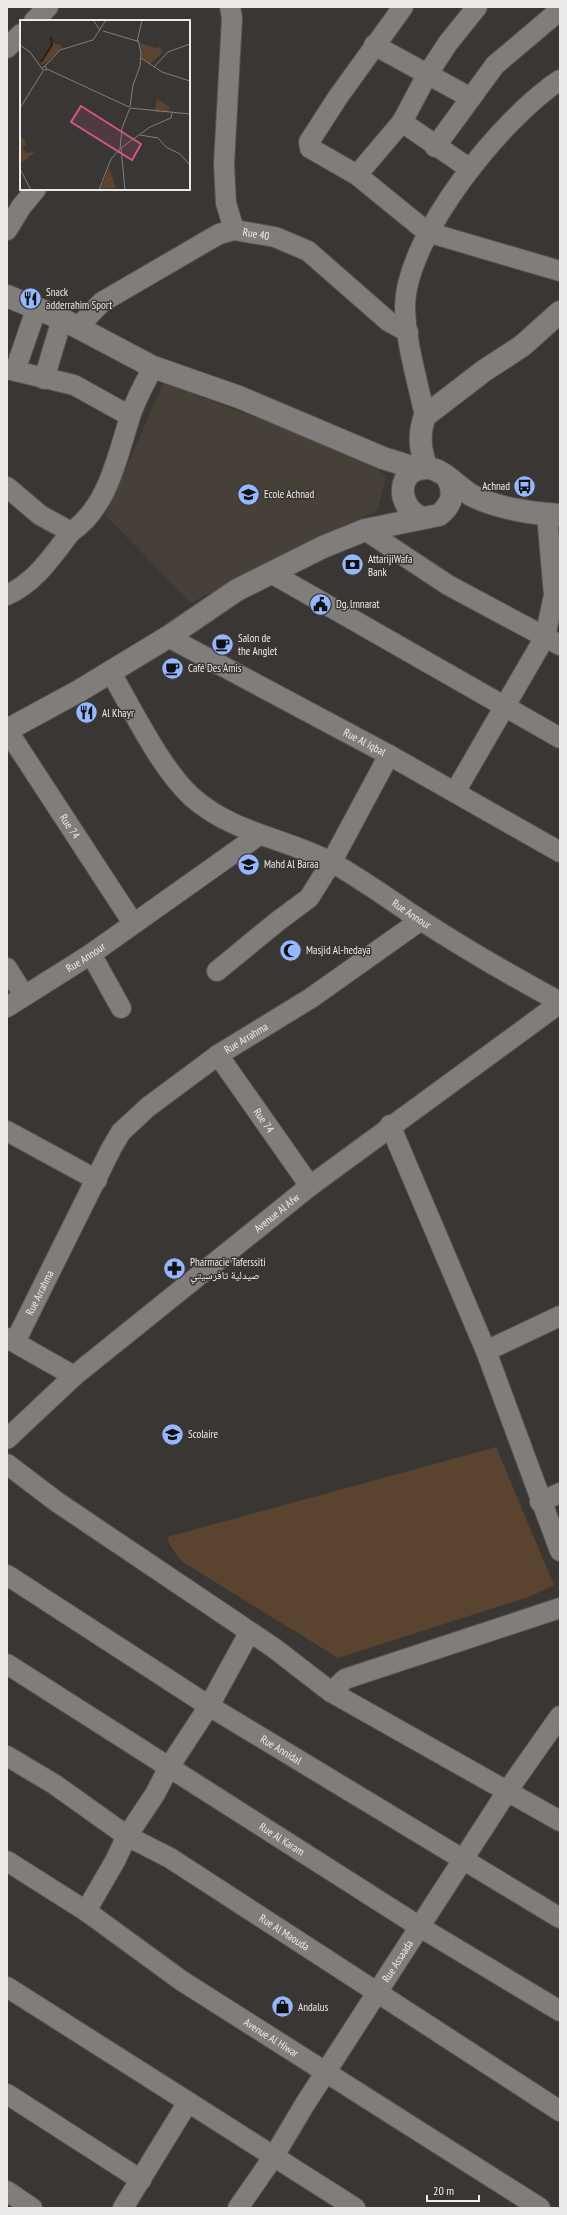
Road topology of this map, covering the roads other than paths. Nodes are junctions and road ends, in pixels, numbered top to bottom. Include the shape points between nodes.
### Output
1 (48, 7) edge
2 (230, 7) edge
3 (403, 7) edge
4 (478, 7) edge
5 (560, 10) edge
6 (35, 20) edge
7 (20, 35) edge
8 (374, 45) junction
9 (7, 48) edge
10 (427, 75) junction
11 (560, 80) edge
12 (471, 98) junction
13 (402, 122) junction
14 (435, 147) junction
15 (470, 169) junction
16 (357, 175) junction
17 (35, 190) edge
18 (7, 230) edge
19 (234, 230) junction
20 (427, 232) junction
21 (560, 271) edge
22 (7, 296) edge
23 (37, 307) junction
24 (560, 312) edge
25 (70, 323) junction
26 (408, 332) junction
27 (13, 364) edge
28 (153, 367) junction
29 (44, 379) junction
30 (130, 416) junction
31 (425, 416) junction
32 (417, 472) junction
33 (448, 479) junction
34 (7, 487) edge
35 (474, 496) junction
36 (404, 503) junction
37 (450, 503) junction
38 (554, 515) edge
39 (423, 518) junction
40 (391, 524) junction
41 (365, 530) junction
42 (71, 532) junction
43 (271, 573) junction
44 (7, 595) edge
45 (168, 637) junction
46 (552, 641) edge
47 (110, 671) junction
48 (505, 706) junction
49 (7, 730) edge
50 (560, 738) edge
51 (389, 755) junction
52 (455, 792) junction
53 (259, 835) junction
54 (560, 852) edge
55 (331, 863) junction
56 (421, 920) junction
57 (133, 923) junction
58 (91, 954) junction
59 (7, 968) edge
60 (217, 972) dead end
61 (24, 995) junction
62 (560, 1002) edge
63 (7, 1007) edge
64 (121, 1008) dead end
65 (218, 1056) junction
66 (390, 1125) junction
67 (7, 1131) edge
68 (97, 1180) junction
69 (310, 1186) junction
70 (560, 1316) edge
71 (11, 1340) edge
72 (486, 1351) junction
73 (74, 1376) junction
74 (7, 1440) edge
75 (7, 1464) edge
76 (560, 1494) edge
77 (540, 1502) junction
78 (560, 1550) edge
79 (7, 1575) edge
80 (560, 1608) edge
81 (249, 1632) junction
82 (7, 1664) edge
83 (331, 1692) junction
84 (210, 1706) junction
85 (560, 1716) edge
86 (7, 1756) edge
87 (169, 1767) junction
88 (508, 1790) junction
89 (560, 1821) edge
90 (127, 1836) junction
91 (463, 1859) junction
92 (7, 1862) edge
93 (86, 1911) junction
94 (560, 1918) edge
95 (420, 1927) junction
96 (7, 1987) edge
97 (378, 1993) junction
98 (560, 2011) edge
99 (326, 2073) junction
100 (7, 2094) edge
101 (188, 2102) junction
102 (560, 2111) edge
103 (274, 2156) junction
104 (141, 2180) junction
105 (7, 2191) edge
106 (32, 2208) edge
107 (123, 2208) edge
108 (238, 2208) edge
109 (355, 2208) edge
110 (540, 2208) edge

1 - 6 street
2 - 19 street via 232,18 224,164 226,203
3 - 8 street
4 - 10 street via 448,43
5 - 12 street via 494,65
7 - 9 street
8 - 10 street
8 - 16 street via 338,97 309,146 311,151
10 - 12 street
10 - 13 street
11 - 15 street via 525,109
12 - 14 street
13 - 14 street
13 - 16 street
14 - 15 street
15 - 20 street
16 - 20 street
17 - 18 street
19 - 25 street, Rue 40 via 219,234
19 - 26 street, Rue 40 via 276,237 308,250 388,321
20 - 21 street
20 - 26 street via 409,280 405,306
22 - 23 street
23 - 25 street
23 - 27 street
24 - 31 street via 522,346 485,370
25 - 28 street
25 - 29 street
26 - 31 street
27 - 29 street
28 - 30 street
28 - 32 street via 238,397
29 - 30 street via 74,386
30 - 42 street via 123,442 102,495 91,514
31 - 32 street via 420,428
32 - 33 street via 442,472
32 - 36 street via 402,495
33 - 35 street
33 - 37 street via 452,490
34 - 42 street via 40,515
35 - 37 street
35 - 38 street via 516,510
36 - 39 street via 415,515
36 - 40 street
37 - 39 street via 439,515
38 - 46 street
39 - 40 street
40 - 41 street
41 - 43 street via 323,547
41 - 46 street via 448,585
42 - 44 street via 37,575 20,589
43 - 45 street via 237,590
43 - 48 street
45 - 47 street
45 - 51 street, Rue Al Iqbal
46 - 48 street
47 - 49 street
47 - 53 street, Rue Annour via 144,731 174,776 192,797 211,812
48 - 50 street
48 - 52 street
49 - 57 street, Rue 74
51 - 52 street, Rue Al Iqbal
51 - 55 street
52 - 54 street, Rue Al Iqbal
53 - 55 street, Rue Annour
53 - 57 street, Rue Annour
55 - 56 street, Rue Annour
55 - 60 street via 309,898
56 - 62 street, Rue Annour via 518,980
56 - 65 street, Rue Arrahma via 311,998
57 - 58 street, Rue Annour
58 - 61 street, Rue Annour
58 - 64 street
59 - 61 street
61 - 63 street, Rue Annour
62 - 66 street, Avenue Al Afw
65 - 68 street, Rue Arrahma via 133,1119 121,1132
65 - 69 street, Rue 74
66 - 69 street, Avenue Al Afw
66 - 72 street
67 - 68 street
68 - 71 street, Rue Arrahma
69 - 73 street, Avenue Al Afw
70 - 72 street
71 - 73 street
72 - 77 street
73 - 74 street, Avenue Al Afw
75 - 81 street via 57,1502
76 - 77 street
77 - 78 street
79 - 84 street, Rue Annidal
80 - 83 street via 345,1679
81 - 83 street
81 - 84 street
82 - 87 street, Rue Al Karam
83 - 88 street
84 - 87 street
84 - 91 street, Rue Annidal
85 - 88 street, Rue Assaada
86 - 90 street, Rue Al Maouda via 54,1784
87 - 90 street via 155,1794
87 - 95 street, Rue Al Karam
88 - 89 street
88 - 91 street, Rue Assaada
90 - 93 street
90 - 97 street, Rue Al Maouda via 170,1858
91 - 94 street, Rue Annidal
91 - 95 street, Rue Assaada
92 - 93 street, Avenue Al Hiwar
93 - 99 street, Avenue Al Hiwar via 182,1981
95 - 97 street, Rue Assaada
95 - 98 street, Rue Al Karam
96 - 101 street
97 - 99 street, Rue Assaada
97 - 102 street, Rue Al Maouda
99 - 103 street, Rue Assaada
99 - 110 street, Avenue Al Hiwar
100 - 104 street
101 - 103 street
101 - 104 street
103 - 108 street, Rue Assaada
103 - 109 street
104 - 107 street
105 - 106 street

